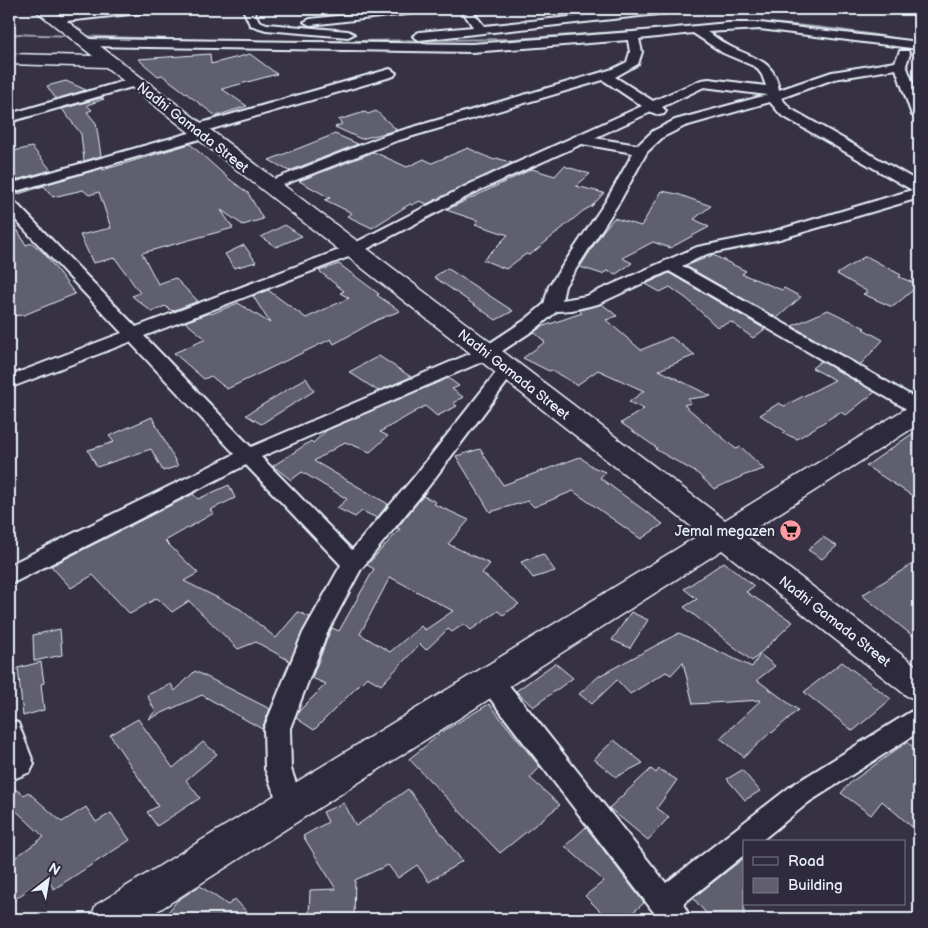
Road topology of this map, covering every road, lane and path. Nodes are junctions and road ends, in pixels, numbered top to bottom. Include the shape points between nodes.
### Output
1 (42, 9) edge
2 (141, 9) edge
3 (248, 9) edge
4 (424, 9) edge
5 (466, 9) edge
6 (677, 9) edge
7 (61, 23) junction
8 (266, 26) junction
9 (695, 29) junction
10 (481, 30) junction
11 (633, 36) junction
12 (83, 41) junction
13 (912, 46) edge
14 (9, 52) edge
15 (919, 54) edge
16 (105, 58) junction
17 (9, 60) edge
18 (900, 65) junction
19 (390, 73) dead end
20 (605, 76) junction
21 (135, 82) junction
22 (773, 94) junction
23 (650, 106) junction
24 (919, 115) edge
25 (9, 116) edge
26 (680, 123) junction
27 (199, 131) junction
28 (579, 140) junction
29 (642, 150) junction
30 (270, 186) junction
31 (919, 188) edge
32 (9, 189) edge
33 (919, 194) edge
34 (9, 204) edge
35 (354, 250) junction
36 (669, 265) junction
37 (552, 306) junction
38 (135, 335) junction
39 (487, 353) junction
40 (508, 370) junction
41 (9, 382) edge
42 (919, 410) edge
43 (248, 456) junction
44 (724, 536) junction
45 (353, 564) junction
46 (9, 575) edge
47 (491, 681) junction
48 (919, 686) edge
49 (919, 719) edge
50 (9, 731) edge
51 (9, 770) edge
52 (291, 806) junction
53 (749, 840) edge
54 (743, 846) edge
55 (671, 911) edge
56 (110, 919) edge

1 - 7 street, Nadhi Gamada Street
2 - 7 street
3 - 8 street via 254,23
4 - 8 street
5 - 10 street
6 - 10 street
7 - 12 street, Nadhi Gamada Street
8 - 10 street via 401,38
9 - 11 street
9 - 13 street via 760,26
9 - 22 street via 727,50 760,64 773,84
11 - 12 street via 464,48
11 - 20 street via 636,52 632,64
12 - 16 street, Nadhi Gamada Street
13 - 15 street
13 - 18 street
14 - 16 street
16 - 17 street
16 - 21 street, Nadhi Gamada Street
18 - 22 street via 832,76
18 - 24 street
19 - 27 street
20 - 23 street
20 - 30 street via 391,138
21 - 25 street
21 - 27 street, Nadhi Gamada Street
22 - 23 street via 709,82
22 - 26 street
22 - 31 street via 786,112
23 - 26 street
23 - 28 street
26 - 29 street via 658,134
27 - 30 street, Nadhi Gamada Street
27 - 32 street
28 - 29 street
28 - 35 street via 475,187
29 - 37 street via 608,210 557,286
30 - 35 street, Nadhi Gamada Street
33 - 36 street via 770,237 703,250
34 - 38 street
35 - 38 street
35 - 39 street, Nadhi Gamada Street
36 - 37 street via 592,300
36 - 42 street
37 - 39 street
38 - 41 street
38 - 43 street
39 - 40 street, Nadhi Gamada Street
39 - 43 street
40 - 44 street, Nadhi Gamada Street
40 - 45 street via 422,482
42 - 44 street
43 - 45 street
43 - 46 street
44 - 47 street
44 - 48 street, Nadhi Gamada Street
45 - 52 street via 315,633 277,728 278,769
47 - 52 street
47 - 55 street
49 - 53 street via 800,794
50 - 51 street via 21,764
52 - 56 street
54 - 55 street

